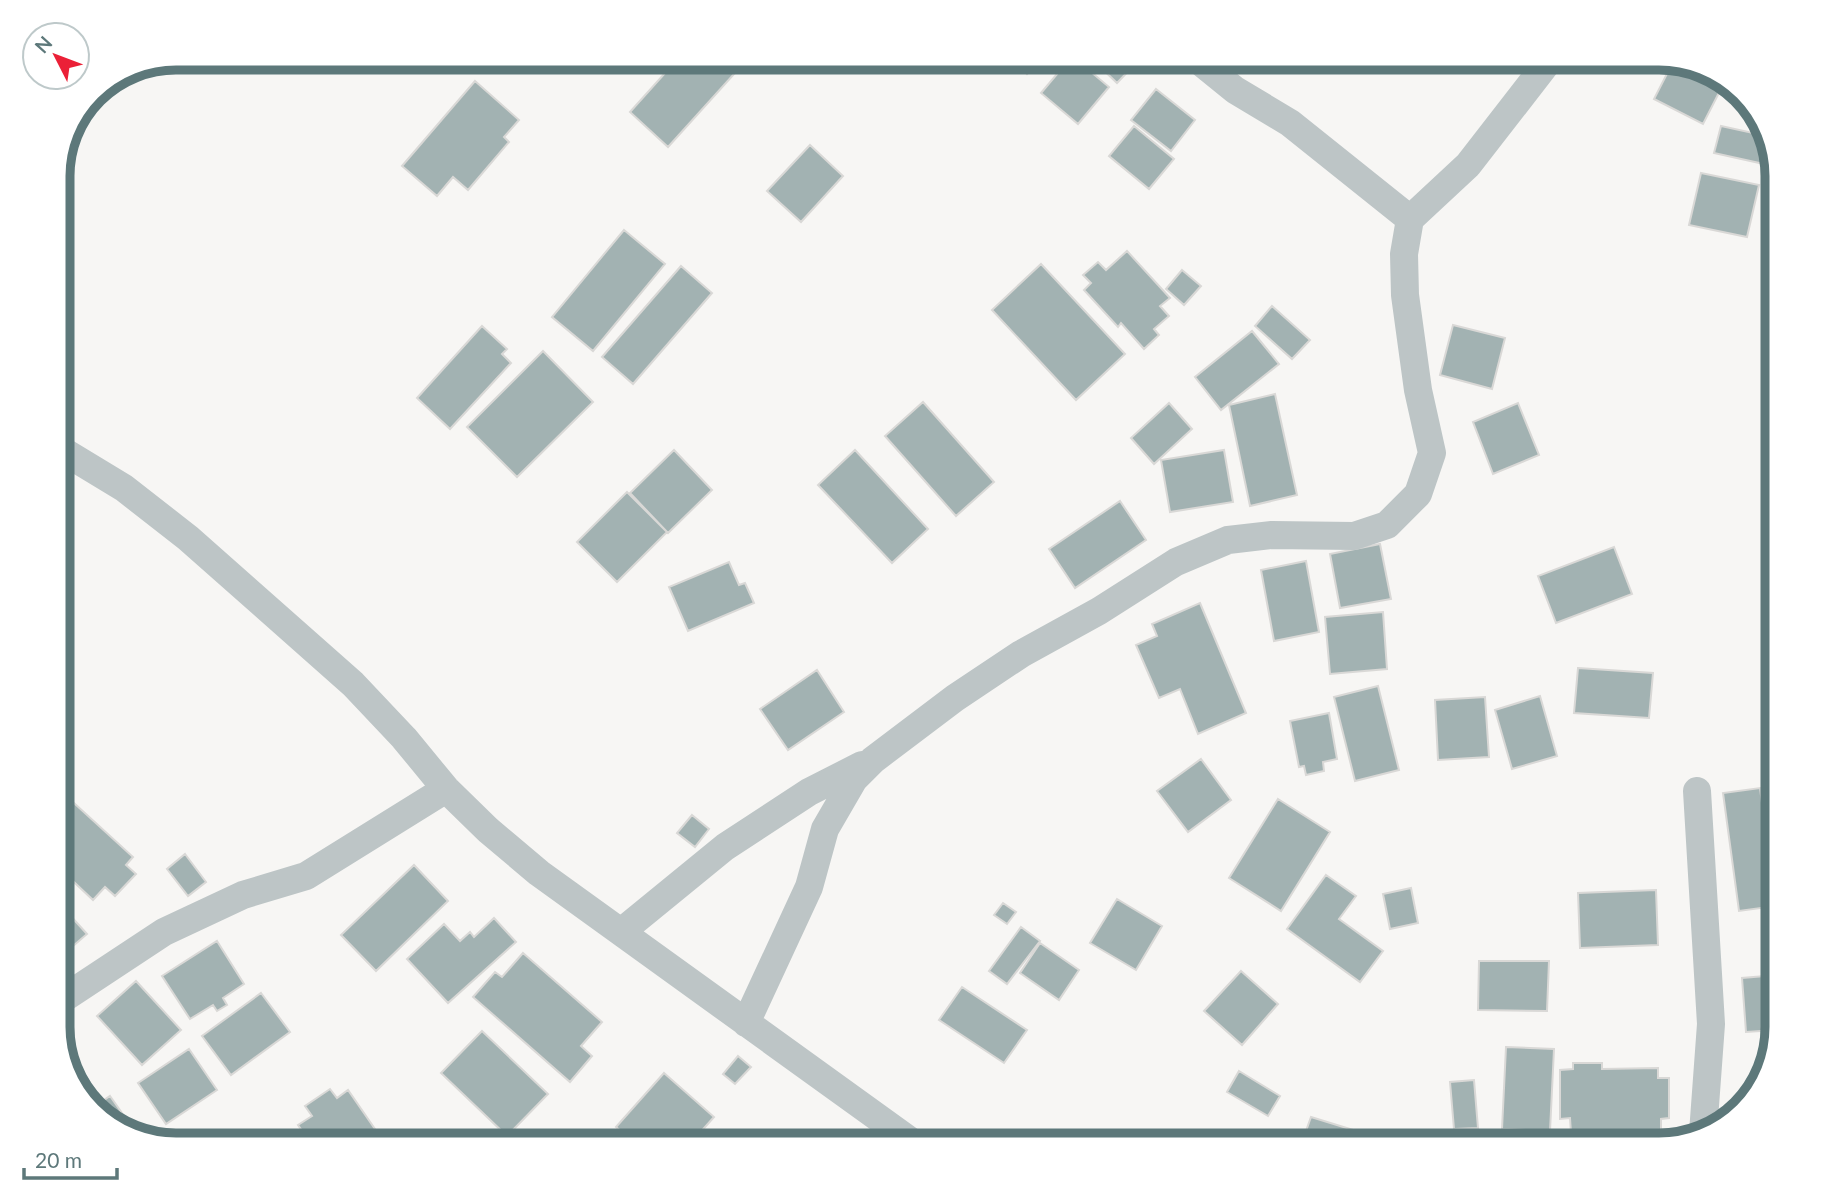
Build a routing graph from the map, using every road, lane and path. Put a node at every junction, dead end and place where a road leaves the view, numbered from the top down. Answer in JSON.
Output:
{"nodes":[{"id":1,"x":1210,"y":70,"type":"edge"},
{"id":2,"x":1542,"y":70,"type":"edge"},
{"id":3,"x":1410,"y":219,"type":"junction"},
{"id":4,"x":70,"y":454,"type":"edge"},
{"id":5,"x":873,"y":760,"type":"junction"},
{"id":6,"x":446,"y":789,"type":"junction"},
{"id":7,"x":1697,"y":791,"type":"dead end"},
{"id":8,"x":621,"y":932,"type":"junction"},
{"id":9,"x":70,"y":994,"type":"edge"},
{"id":10,"x":746,"y":1023,"type":"junction"},
{"id":11,"x":1704,"y":1123,"type":"edge"},
{"id":12,"x":899,"y":1133,"type":"edge"}],
"edges":[{"from":1,"to":3,"type":"street"},
{"from":2,"to":3,"type":"street"},
{"from":3,"to":5,"type":"street"},
{"from":4,"to":6,"type":"street"},
{"from":5,"to":8,"type":"street"},
{"from":5,"to":10,"type":"street"},
{"from":6,"to":8,"type":"street"},
{"from":6,"to":9,"type":"street"},
{"from":7,"to":11,"type":"street"},
{"from":8,"to":10,"type":"street"},
{"from":10,"to":12,"type":"street"}]}
